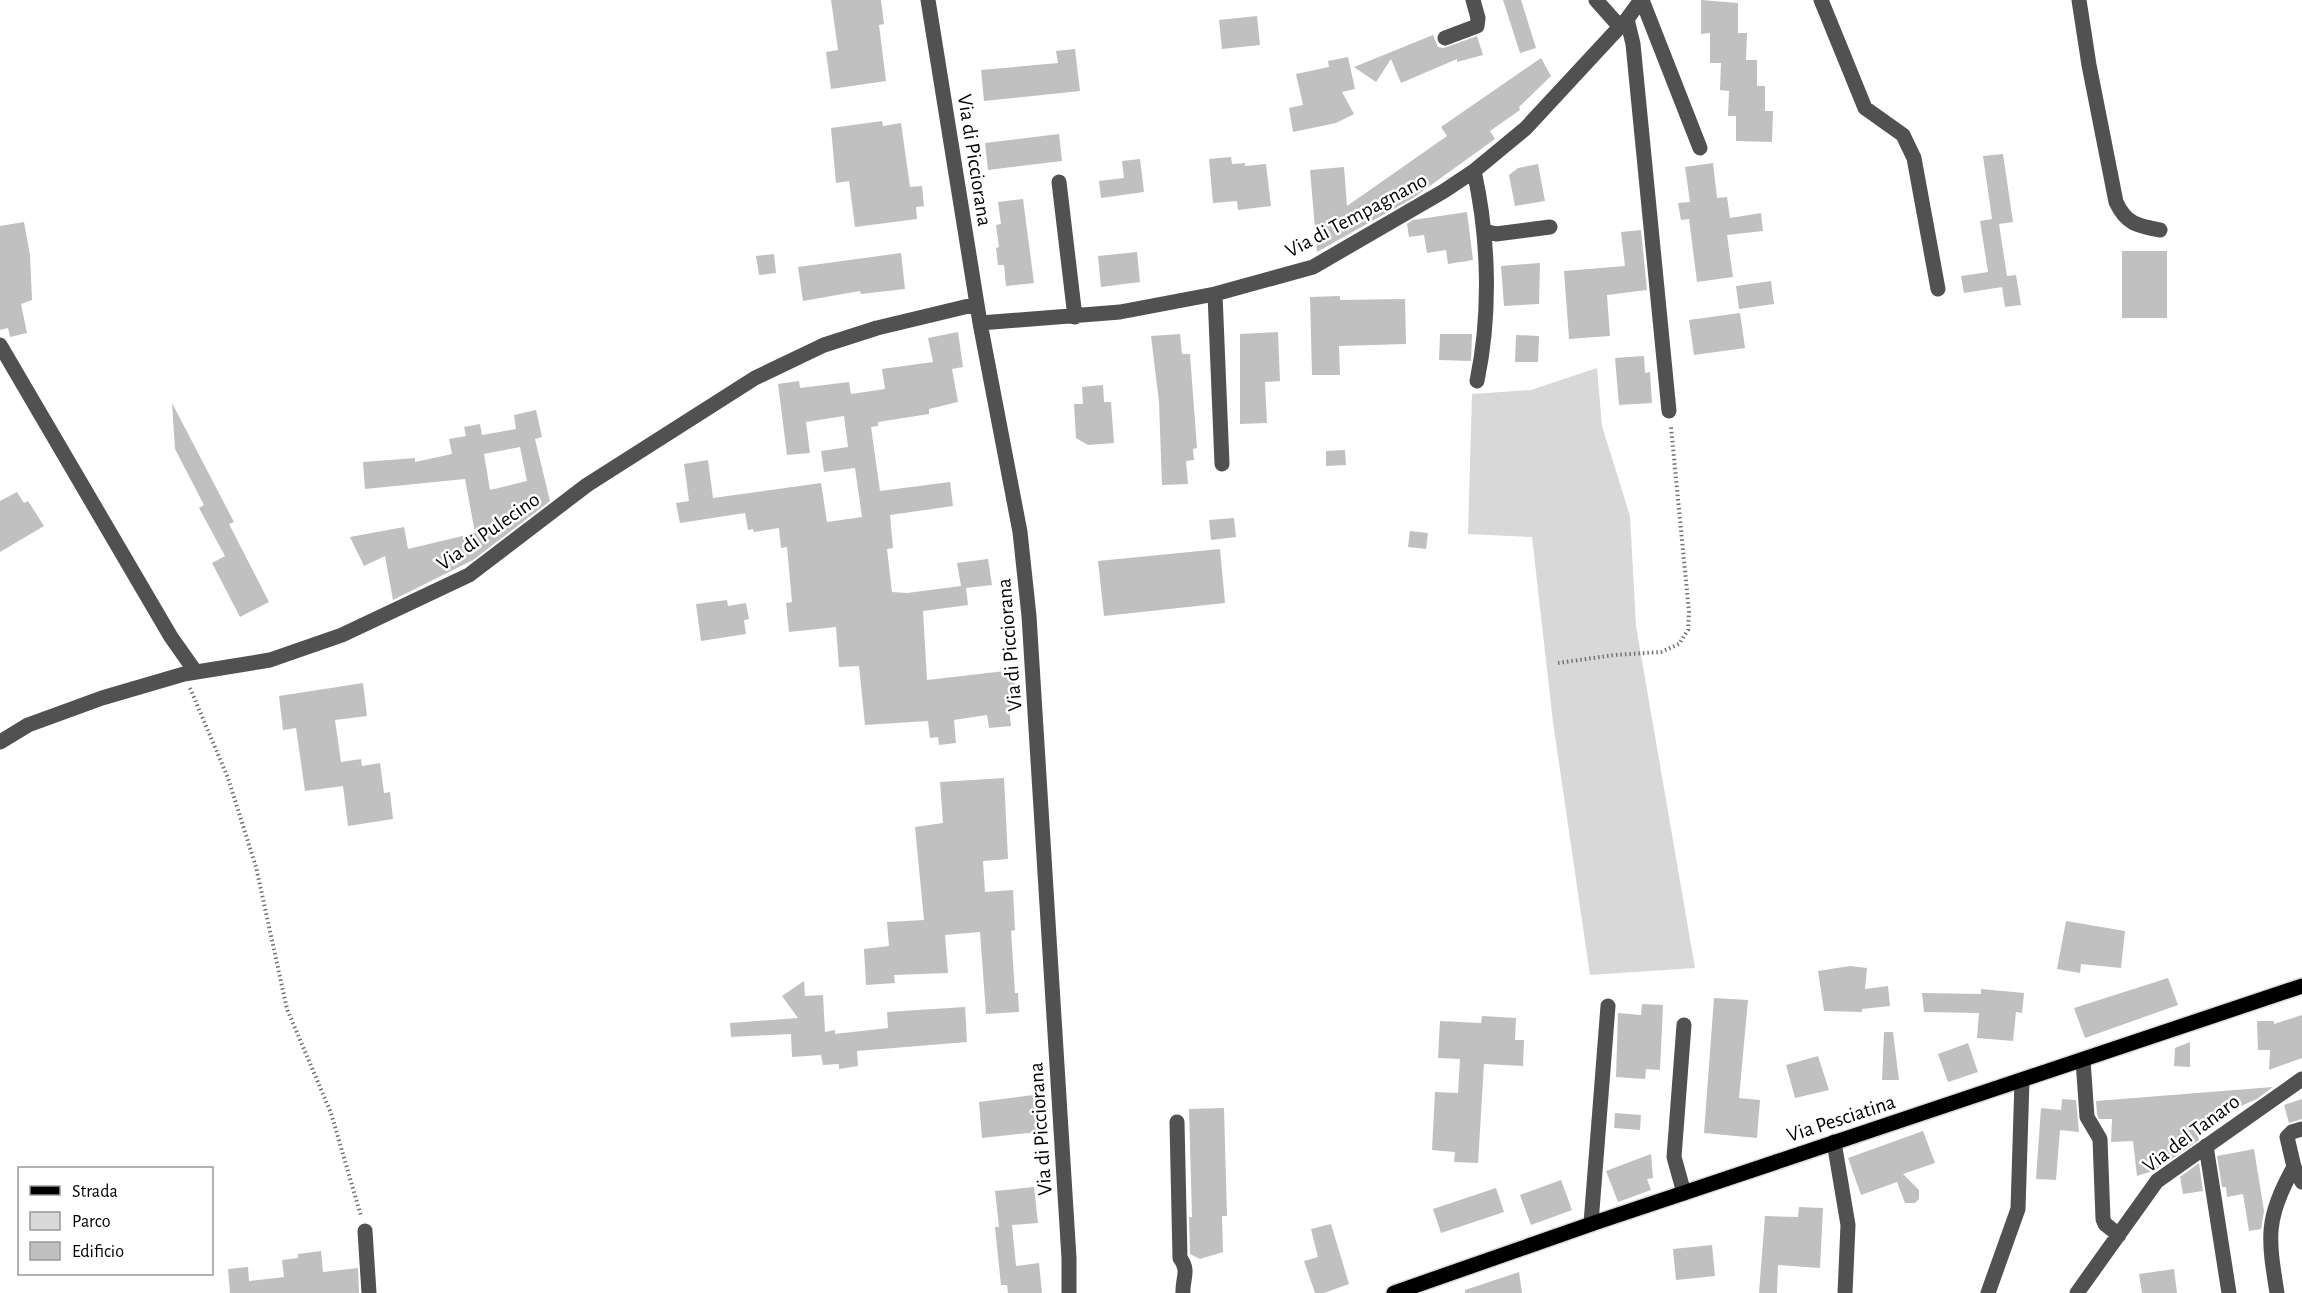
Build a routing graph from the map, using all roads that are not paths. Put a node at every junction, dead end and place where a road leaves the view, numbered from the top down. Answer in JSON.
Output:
{"nodes":[{"id":1,"x":928,"y":0,"type":"edge"},
{"id":2,"x":1473,"y":0,"type":"edge"},
{"id":3,"x":1596,"y":0,"type":"edge"},
{"id":4,"x":1641,"y":0,"type":"edge"},
{"id":5,"x":1821,"y":0,"type":"edge"},
{"id":6,"x":2079,"y":0,"type":"edge"},
{"id":7,"x":1624,"y":23,"type":"junction"},
{"id":8,"x":1445,"y":38,"type":"dead end"},
{"id":9,"x":1700,"y":148,"type":"dead end"},
{"id":10,"x":1474,"y":171,"type":"junction"},
{"id":11,"x":1059,"y":182,"type":"dead end"},
{"id":12,"x":1550,"y":227,"type":"dead end"},
{"id":13,"x":2160,"y":230,"type":"dead end"},
{"id":14,"x":1484,"y":231,"type":"junction"},
{"id":15,"x":1938,"y":289,"type":"dead end"},
{"id":16,"x":1215,"y":294,"type":"junction"},
{"id":17,"x":977,"y":304,"type":"junction"},
{"id":18,"x":1075,"y":317,"type":"junction"},
{"id":19,"x":980,"y":323,"type":"junction"},
{"id":20,"x":0,"y":345,"type":"edge"},
{"id":21,"x":1477,"y":381,"type":"dead end"},
{"id":22,"x":1669,"y":411,"type":"road end"},
{"id":23,"x":1222,"y":464,"type":"dead end"},
{"id":24,"x":189,"y":673,"type":"junction"},
{"id":25,"x":0,"y":742,"type":"edge"},
{"id":26,"x":2302,"y":986,"type":"edge"},
{"id":27,"x":1608,"y":1006,"type":"dead end"},
{"id":28,"x":1684,"y":1025,"type":"dead end"},
{"id":29,"x":2083,"y":1060,"type":"junction"},
{"id":30,"x":2302,"y":1078,"type":"edge"},
{"id":31,"x":2022,"y":1080,"type":"junction"},
{"id":32,"x":1177,"y":1122,"type":"dead end"},
{"id":33,"x":2302,"y":1129,"type":"edge"},
{"id":34,"x":1834,"y":1142,"type":"junction"},
{"id":35,"x":2206,"y":1146,"type":"junction"},
{"id":36,"x":2294,"y":1167,"type":"junction"},
{"id":37,"x":2302,"y":1182,"type":"edge"},
{"id":38,"x":1684,"y":1193,"type":"junction"},
{"id":39,"x":1591,"y":1223,"type":"junction"},
{"id":40,"x":365,"y":1231,"type":"road end"},
{"id":41,"x":2119,"y":1235,"type":"junction"},
{"id":42,"x":369,"y":1293,"type":"edge"},
{"id":43,"x":1069,"y":1293,"type":"edge"},
{"id":44,"x":1183,"y":1293,"type":"edge"},
{"id":45,"x":1394,"y":1293,"type":"edge"},
{"id":46,"x":1845,"y":1293,"type":"edge"},
{"id":47,"x":1988,"y":1293,"type":"edge"},
{"id":48,"x":2077,"y":1293,"type":"edge"},
{"id":49,"x":2229,"y":1293,"type":"edge"},
{"id":50,"x":2277,"y":1293,"type":"edge"}],
"edges":[{"from":1,"to":17,"type":"street","name":"Via di Picciorana"},
{"from":2,"to":8,"type":"street"},
{"from":3,"to":7,"type":"street"},
{"from":4,"to":7,"type":"street","name":"Via di Tempagnano"},
{"from":4,"to":9,"type":"street"},
{"from":5,"to":15,"type":"street"},
{"from":6,"to":13,"type":"street"},
{"from":7,"to":10,"type":"street","name":"Via di Tempagnano"},
{"from":7,"to":22,"type":"street"},
{"from":10,"to":14,"type":"street"},
{"from":10,"to":16,"type":"street","name":"Via di Tempagnano"},
{"from":11,"to":18,"type":"street"},
{"from":12,"to":14,"type":"street"},
{"from":14,"to":21,"type":"street"},
{"from":16,"to":18,"type":"street","name":"Via di Tempagnano"},
{"from":16,"to":23,"type":"street"},
{"from":17,"to":19,"type":"street","name":"Via di Picciorana"},
{"from":17,"to":24,"type":"street","name":"Via di Pulecino"},
{"from":18,"to":19,"type":"street","name":"Via di Tempagnano"},
{"from":19,"to":43,"type":"street","name":"Via di Picciorana"},
{"from":20,"to":24,"type":"street"},
{"from":24,"to":25,"type":"street","name":"Via di Pulecino"},
{"from":26,"to":29,"type":"main road","name":"Via Pesciatina"},
{"from":27,"to":39,"type":"street"},
{"from":28,"to":38,"type":"street"},
{"from":29,"to":31,"type":"main road","name":"Via Pesciatina"},
{"from":29,"to":41,"type":"street"},
{"from":30,"to":35,"type":"street","name":"Via del Tanaro"},
{"from":31,"to":34,"type":"main road","name":"Via Pesciatina"},
{"from":31,"to":47,"type":"street"},
{"from":32,"to":44,"type":"street"},
{"from":33,"to":36,"type":"street"},
{"from":34,"to":38,"type":"main road","name":"Via Pesciatina"},
{"from":34,"to":46,"type":"street"},
{"from":35,"to":41,"type":"street","name":"Via del Tanaro"},
{"from":35,"to":49,"type":"street"},
{"from":36,"to":37,"type":"street"},
{"from":36,"to":50,"type":"street"},
{"from":38,"to":39,"type":"main road","name":"Via Pesciatina"},
{"from":39,"to":45,"type":"main road","name":"Via Pesciatina"},
{"from":40,"to":42,"type":"street"},
{"from":41,"to":48,"type":"street","name":"Via del Tanaro"}]}
